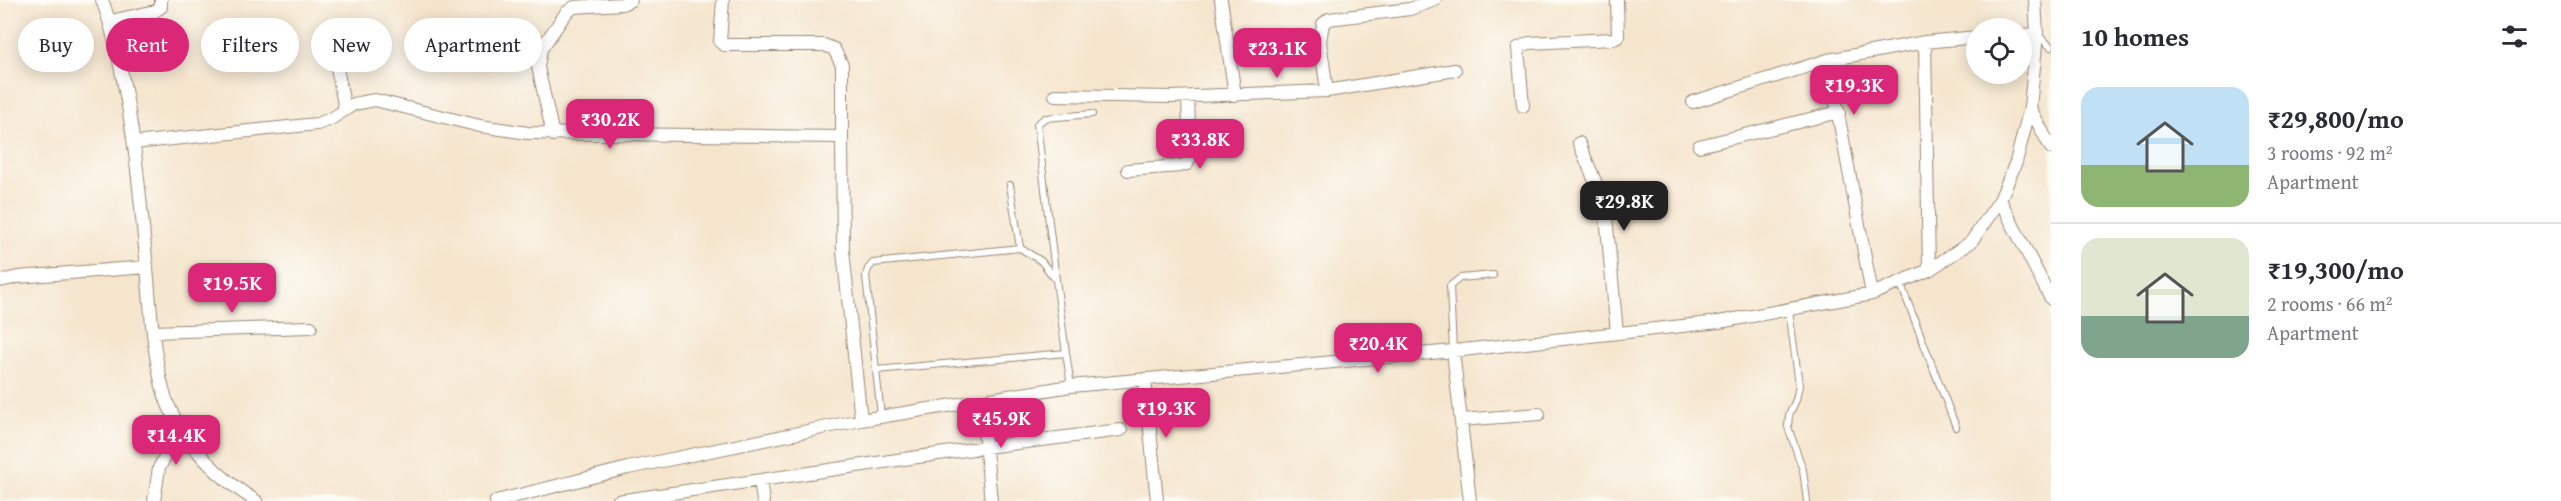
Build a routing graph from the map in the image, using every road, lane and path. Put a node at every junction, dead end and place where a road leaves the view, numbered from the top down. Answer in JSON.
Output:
{"nodes":[{"id":1,"x":102,"y":0,"type":"edge"},
{"id":2,"x":161,"y":0,"type":"edge"},
{"id":3,"x":631,"y":0,"type":"edge"},
{"id":4,"x":723,"y":0,"type":"edge"},
{"id":5,"x":1221,"y":0,"type":"edge"},
{"id":6,"x":1435,"y":0,"type":"edge"},
{"id":7,"x":1617,"y":0,"type":"edge"},
{"id":8,"x":2035,"y":0,"type":"edge"},
{"id":9,"x":110,"y":18,"type":"edge"},
{"id":10,"x":124,"y":18,"type":"edge"},
{"id":11,"x":2032,"y":34,"type":"edge"},
{"id":12,"x":2037,"y":34,"type":"junction"},
{"id":13,"x":1966,"y":38,"type":"edge"},
{"id":14,"x":1925,"y":42,"type":"junction"},
{"id":15,"x":2051,"y":47,"type":"edge"},
{"id":16,"x":1828,"y":60,"type":"junction"},
{"id":17,"x":1455,"y":70,"type":"dead end"},
{"id":18,"x":121,"y":72,"type":"edge"},
{"id":19,"x":338,"y":72,"type":"edge"},
{"id":20,"x":1327,"y":91,"type":"junction"},
{"id":21,"x":1055,"y":95,"type":"dead end"},
{"id":22,"x":1235,"y":95,"type":"junction"},
{"id":23,"x":1188,"y":97,"type":"junction"},
{"id":24,"x":1693,"y":102,"type":"dead end"},
{"id":25,"x":1523,"y":106,"type":"dead end"},
{"id":26,"x":2030,"y":108,"type":"junction"},
{"id":27,"x":345,"y":110,"type":"junction"},
{"id":28,"x":1839,"y":112,"type":"junction"},
{"id":29,"x":1092,"y":114,"type":"dead end"},
{"id":30,"x":553,"y":135,"type":"junction"},
{"id":31,"x":842,"y":137,"type":"junction"},
{"id":32,"x":134,"y":143,"type":"junction"},
{"id":33,"x":1579,"y":143,"type":"dead end"},
{"id":34,"x":1699,"y":146,"type":"dead end"},
{"id":35,"x":2051,"y":148,"type":"edge"},
{"id":36,"x":1128,"y":170,"type":"dead end"},
{"id":37,"x":1010,"y":185,"type":"dead end"},
{"id":38,"x":2000,"y":200,"type":"junction"},
{"id":39,"x":1020,"y":248,"type":"junction"},
{"id":40,"x":147,"y":267,"type":"junction"},
{"id":41,"x":1929,"y":270,"type":"junction"},
{"id":42,"x":1493,"y":275,"type":"dead end"},
{"id":43,"x":1056,"y":280,"type":"junction"},
{"id":44,"x":0,"y":281,"type":"edge"},
{"id":45,"x":1900,"y":282,"type":"junction"},
{"id":46,"x":1872,"y":294,"type":"junction"},
{"id":47,"x":2051,"y":300,"type":"edge"},
{"id":48,"x":1789,"y":309,"type":"junction"},
{"id":49,"x":311,"y":327,"type":"dead end"},
{"id":50,"x":153,"y":332,"type":"junction"},
{"id":51,"x":1617,"y":333,"type":"junction"},
{"id":52,"x":1454,"y":351,"type":"junction"},
{"id":53,"x":1066,"y":353,"type":"junction"},
{"id":54,"x":876,"y":369,"type":"junction"},
{"id":55,"x":1145,"y":380,"type":"junction"},
{"id":56,"x":1071,"y":386,"type":"junction"},
{"id":57,"x":981,"y":400,"type":"junction"},
{"id":58,"x":1539,"y":414,"type":"dead end"},
{"id":59,"x":881,"y":416,"type":"junction"},
{"id":60,"x":861,"y":420,"type":"junction"},
{"id":61,"x":1461,"y":420,"type":"junction"},
{"id":62,"x":1956,"y":427,"type":"dead end"},
{"id":63,"x":180,"y":428,"type":"junction"},
{"id":64,"x":1121,"y":430,"type":"dead end"},
{"id":65,"x":986,"y":447,"type":"junction"},
{"id":66,"x":760,"y":481,"type":"junction"},
{"id":67,"x":529,"y":497,"type":"edge"},
{"id":68,"x":154,"y":501,"type":"edge"},
{"id":69,"x":256,"y":501,"type":"edge"},
{"id":70,"x":496,"y":501,"type":"edge"},
{"id":71,"x":618,"y":501,"type":"edge"},
{"id":72,"x":763,"y":501,"type":"edge"},
{"id":73,"x":991,"y":501,"type":"edge"},
{"id":74,"x":1157,"y":501,"type":"edge"},
{"id":75,"x":1470,"y":501,"type":"edge"},
{"id":76,"x":1807,"y":501,"type":"edge"}],
"edges":[{"from":1,"to":9,"type":"street"},
{"from":2,"to":10,"type":"street"},
{"from":3,"to":30,"type":"street"},
{"from":4,"to":31,"type":"street"},
{"from":5,"to":22,"type":"street"},
{"from":6,"to":20,"type":"street"},
{"from":7,"to":25,"type":"street"},
{"from":8,"to":12,"type":"street"},
{"from":11,"to":12,"type":"street"},
{"from":12,"to":15,"type":"lane"},
{"from":12,"to":26,"type":"street"},
{"from":13,"to":14,"type":"street"},
{"from":14,"to":16,"type":"street"},
{"from":14,"to":41,"type":"street"},
{"from":16,"to":24,"type":"street"},
{"from":16,"to":28,"type":"street"},
{"from":17,"to":20,"type":"street"},
{"from":18,"to":32,"type":"street"},
{"from":19,"to":27,"type":"street"},
{"from":20,"to":22,"type":"street"},
{"from":21,"to":23,"type":"street"},
{"from":22,"to":23,"type":"street"},
{"from":23,"to":36,"type":"street"},
{"from":26,"to":35,"type":"street"},
{"from":26,"to":38,"type":"street"},
{"from":27,"to":30,"type":"street"},
{"from":27,"to":32,"type":"street"},
{"from":28,"to":34,"type":"street"},
{"from":28,"to":46,"type":"street"},
{"from":29,"to":43,"type":"lane"},
{"from":30,"to":31,"type":"street"},
{"from":31,"to":60,"type":"street"},
{"from":32,"to":40,"type":"street"},
{"from":33,"to":51,"type":"street"},
{"from":37,"to":39,"type":"lane"},
{"from":38,"to":41,"type":"street"},
{"from":38,"to":47,"type":"street"},
{"from":39,"to":43,"type":"lane"},
{"from":39,"to":54,"type":"lane"},
{"from":40,"to":44,"type":"street"},
{"from":40,"to":50,"type":"street"},
{"from":41,"to":45,"type":"street"},
{"from":42,"to":52,"type":"lane"},
{"from":43,"to":53,"type":"lane"},
{"from":45,"to":46,"type":"street"},
{"from":45,"to":62,"type":"lane"},
{"from":46,"to":48,"type":"street"},
{"from":48,"to":51,"type":"street"},
{"from":48,"to":76,"type":"lane"},
{"from":49,"to":50,"type":"street"},
{"from":50,"to":63,"type":"street"},
{"from":51,"to":52,"type":"street"},
{"from":52,"to":55,"type":"street"},
{"from":52,"to":61,"type":"street"},
{"from":53,"to":54,"type":"lane"},
{"from":53,"to":56,"type":"lane"},
{"from":54,"to":59,"type":"lane"},
{"from":55,"to":56,"type":"street"},
{"from":55,"to":74,"type":"street"},
{"from":56,"to":57,"type":"street"},
{"from":57,"to":59,"type":"street"},
{"from":57,"to":65,"type":"street"},
{"from":58,"to":61,"type":"street"},
{"from":59,"to":60,"type":"street"},
{"from":60,"to":67,"type":"street"},
{"from":61,"to":75,"type":"street"},
{"from":63,"to":68,"type":"street"},
{"from":63,"to":69,"type":"street"},
{"from":64,"to":65,"type":"street"},
{"from":65,"to":66,"type":"street"},
{"from":65,"to":73,"type":"street"},
{"from":66,"to":71,"type":"street"},
{"from":66,"to":72,"type":"street"},
{"from":67,"to":70,"type":"street"}]}
